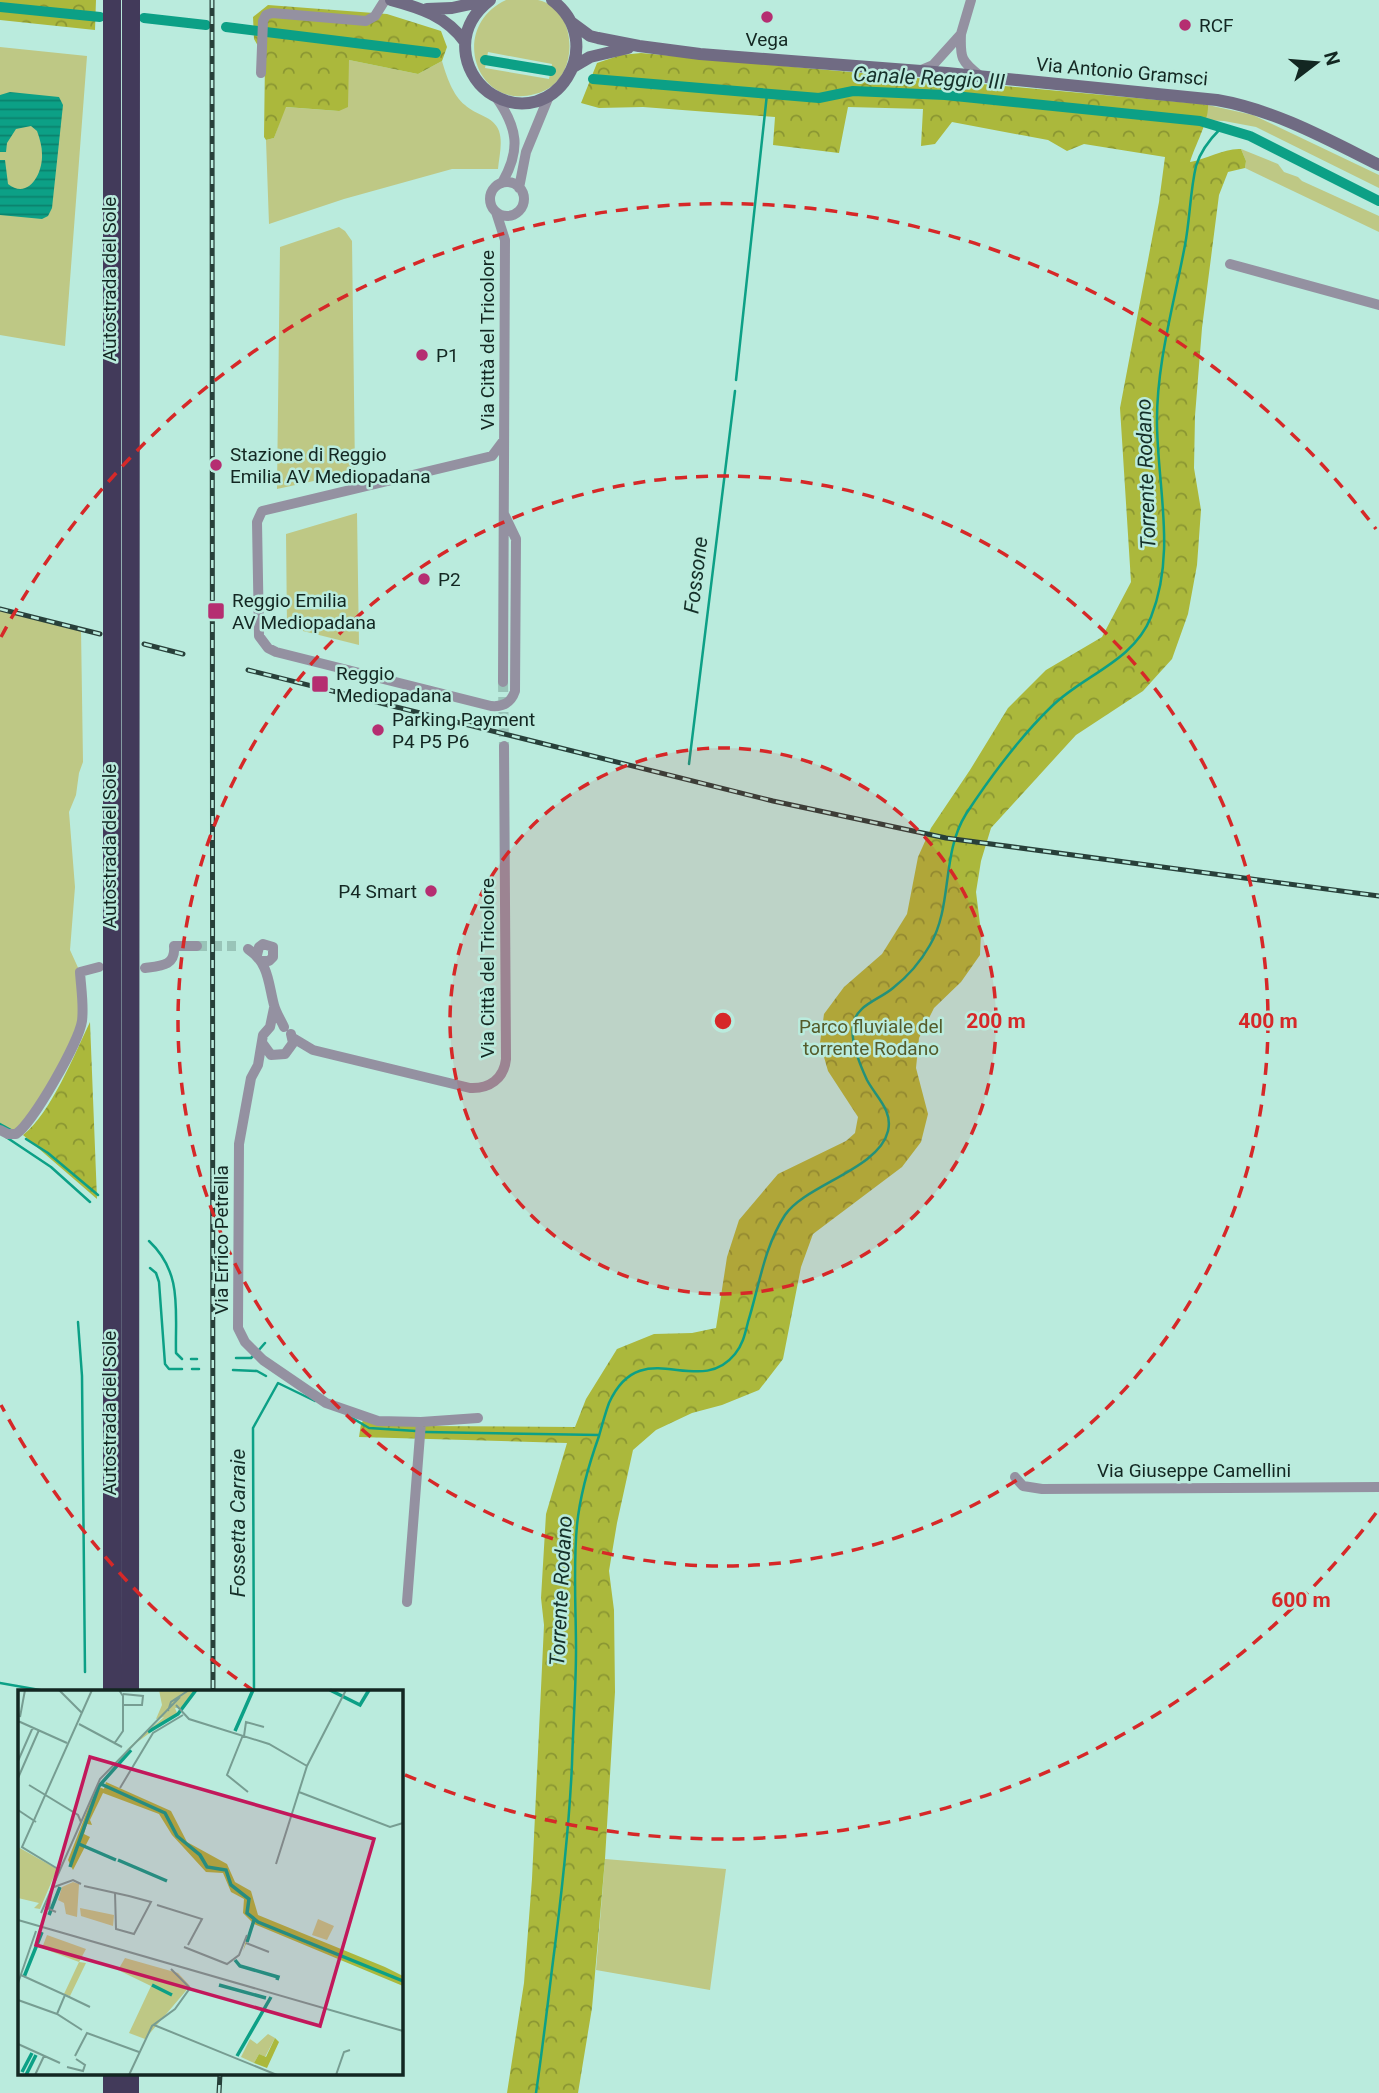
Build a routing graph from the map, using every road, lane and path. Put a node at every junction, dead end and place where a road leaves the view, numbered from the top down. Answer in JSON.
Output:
{"nodes":[{"id":1,"x":112,"y":0,"type":"edge"},
{"id":2,"x":131,"y":0,"type":"edge"},
{"id":3,"x":388,"y":0,"type":"edge"},
{"id":4,"x":490,"y":0,"type":"edge"},
{"id":5,"x":971,"y":0,"type":"edge"},
{"id":6,"x":556,"y":2,"type":"edge"},
{"id":7,"x":423,"y":9,"type":"junction"},
{"id":8,"x":571,"y":22,"type":"junction"},
{"id":9,"x":961,"y":34,"type":"junction"},
{"id":10,"x":465,"y":42,"type":"junction"},
{"id":11,"x":639,"y":46,"type":"junction"},
{"id":12,"x":960,"y":54,"type":"junction"},
{"id":13,"x":941,"y":56,"type":"junction"},
{"id":14,"x":573,"y":67,"type":"junction"},
{"id":15,"x":918,"y":71,"type":"junction"},
{"id":16,"x":261,"y":73,"type":"dead end"},
{"id":17,"x":947,"y":74,"type":"junction"},
{"id":18,"x":980,"y":76,"type":"junction"},
{"id":19,"x":549,"y":96,"type":"junction"},
{"id":20,"x":496,"y":97,"type":"junction"},
{"id":21,"x":1379,"y":165,"type":"edge"},
{"id":22,"x":502,"y":183,"type":"junction"},
{"id":23,"x":519,"y":188,"type":"junction"},
{"id":24,"x":496,"y":212,"type":"junction"},
{"id":25,"x":517,"y":212,"type":"junction"},
{"id":26,"x":505,"y":240,"type":"junction"},
{"id":27,"x":1230,"y":264,"type":"dead end"},
{"id":28,"x":1379,"y":305,"type":"edge"},
{"id":29,"x":504,"y":440,"type":"junction"},
{"id":30,"x":504,"y":514,"type":"junction"},
{"id":31,"x":503,"y":682,"type":"tunnel mouth"},
{"id":32,"x":504,"y":746,"type":"tunnel mouth"},
{"id":33,"x":197,"y":946,"type":"tunnel mouth"},
{"id":34,"x":236,"y":946,"type":"tunnel mouth"},
{"id":35,"x":99,"y":967,"type":"dead end"},
{"id":36,"x":145,"y":968,"type":"dead end"},
{"id":37,"x":274,"y":1008,"type":"junction"},
{"id":38,"x":270,"y":1027,"type":"junction"},
{"id":39,"x":284,"y":1027,"type":"junction"},
{"id":40,"x":293,"y":1038,"type":"junction"},
{"id":41,"x":263,"y":1044,"type":"junction"},
{"id":42,"x":313,"y":1050,"type":"junction"},
{"id":43,"x":289,"y":1052,"type":"junction"},
{"id":44,"x":276,"y":1056,"type":"junction"},
{"id":45,"x":258,"y":1065,"type":"junction"},
{"id":46,"x":0,"y":1130,"type":"edge"},
{"id":47,"x":478,"y":1419,"type":"dead end"},
{"id":48,"x":421,"y":1422,"type":"junction"},
{"id":49,"x":1015,"y":1477,"type":"dead end"},
{"id":50,"x":1379,"y":1487,"type":"edge"},
{"id":51,"x":407,"y":1602,"type":"dead end"},
{"id":52,"x":112,"y":1690,"type":"edge"},
{"id":53,"x":130,"y":1690,"type":"edge"}],
"edges":[{"from":1,"to":52,"type":"highway","name":"Autostrada del Sole"},
{"from":2,"to":53,"type":"highway","name":"Autostrada del Sole"},
{"from":3,"to":7,"type":"street"},
{"from":3,"to":16,"type":"street"},
{"from":4,"to":7,"type":"street"},
{"from":4,"to":10,"type":"street"},
{"from":5,"to":9,"type":"street"},
{"from":6,"to":8,"type":"street","name":"Via Antonio Gramsci"},
{"from":7,"to":10,"type":"street"},
{"from":8,"to":11,"type":"street","name":"Via Antonio Gramsci"},
{"from":8,"to":14,"type":"street","name":"Via Antonio Gramsci"},
{"from":9,"to":12,"type":"street"},
{"from":9,"to":13,"type":"street"},
{"from":10,"to":20,"type":"street"},
{"from":11,"to":14,"type":"street","name":"Via Antonio Gramsci"},
{"from":11,"to":15,"type":"street","name":"Via Antonio Gramsci"},
{"from":12,"to":17,"type":"street"},
{"from":12,"to":18,"type":"street"},
{"from":13,"to":15,"type":"street"},
{"from":13,"to":17,"type":"street"},
{"from":14,"to":19,"type":"street","name":"Via Antonio Gramsci"},
{"from":15,"to":17,"type":"street","name":"Via Antonio Gramsci"},
{"from":17,"to":18,"type":"street","name":"Via Antonio Gramsci"},
{"from":18,"to":21,"type":"street","name":"Via Antonio Gramsci"},
{"from":19,"to":20,"type":"street"},
{"from":19,"to":23,"type":"street"},
{"from":20,"to":22,"type":"street"},
{"from":22,"to":23,"type":"street"},
{"from":22,"to":24,"type":"street"},
{"from":23,"to":25,"type":"street"},
{"from":24,"to":25,"type":"street"},
{"from":24,"to":26,"type":"street","name":"Via Città del Tricolore"},
{"from":25,"to":26,"type":"street","name":"Via Città del Tricolore"},
{"from":26,"to":29,"type":"street","name":"Via Città del Tricolore"},
{"from":27,"to":28,"type":"street"},
{"from":29,"to":30,"type":"street","name":"Via Città del Tricolore"},
{"from":29,"to":30,"type":"street","name":"Via Città del Tricolore"},
{"from":30,"to":31,"type":"street"},
{"from":32,"to":42,"type":"street","name":"Via Città del Tricolore"},
{"from":33,"to":36,"type":"street"},
{"from":34,"to":37,"type":"street"},
{"from":35,"to":46,"type":"street"},
{"from":37,"to":38,"type":"street"},
{"from":37,"to":39,"type":"street"},
{"from":38,"to":39,"type":"street"},
{"from":38,"to":41,"type":"street"},
{"from":39,"to":40,"type":"street"},
{"from":40,"to":42,"type":"street"},
{"from":40,"to":43,"type":"street"},
{"from":41,"to":44,"type":"street"},
{"from":41,"to":45,"type":"street","name":"Via Errico Petrella"},
{"from":42,"to":43,"type":"street"},
{"from":43,"to":44,"type":"street"},
{"from":44,"to":45,"type":"street"},
{"from":45,"to":48,"type":"street","name":"Via Errico Petrella"},
{"from":47,"to":48,"type":"street","name":"Via Errico Petrella"},
{"from":48,"to":51,"type":"street"},
{"from":49,"to":50,"type":"street","name":"Via Giuseppe Camellini"}]}
